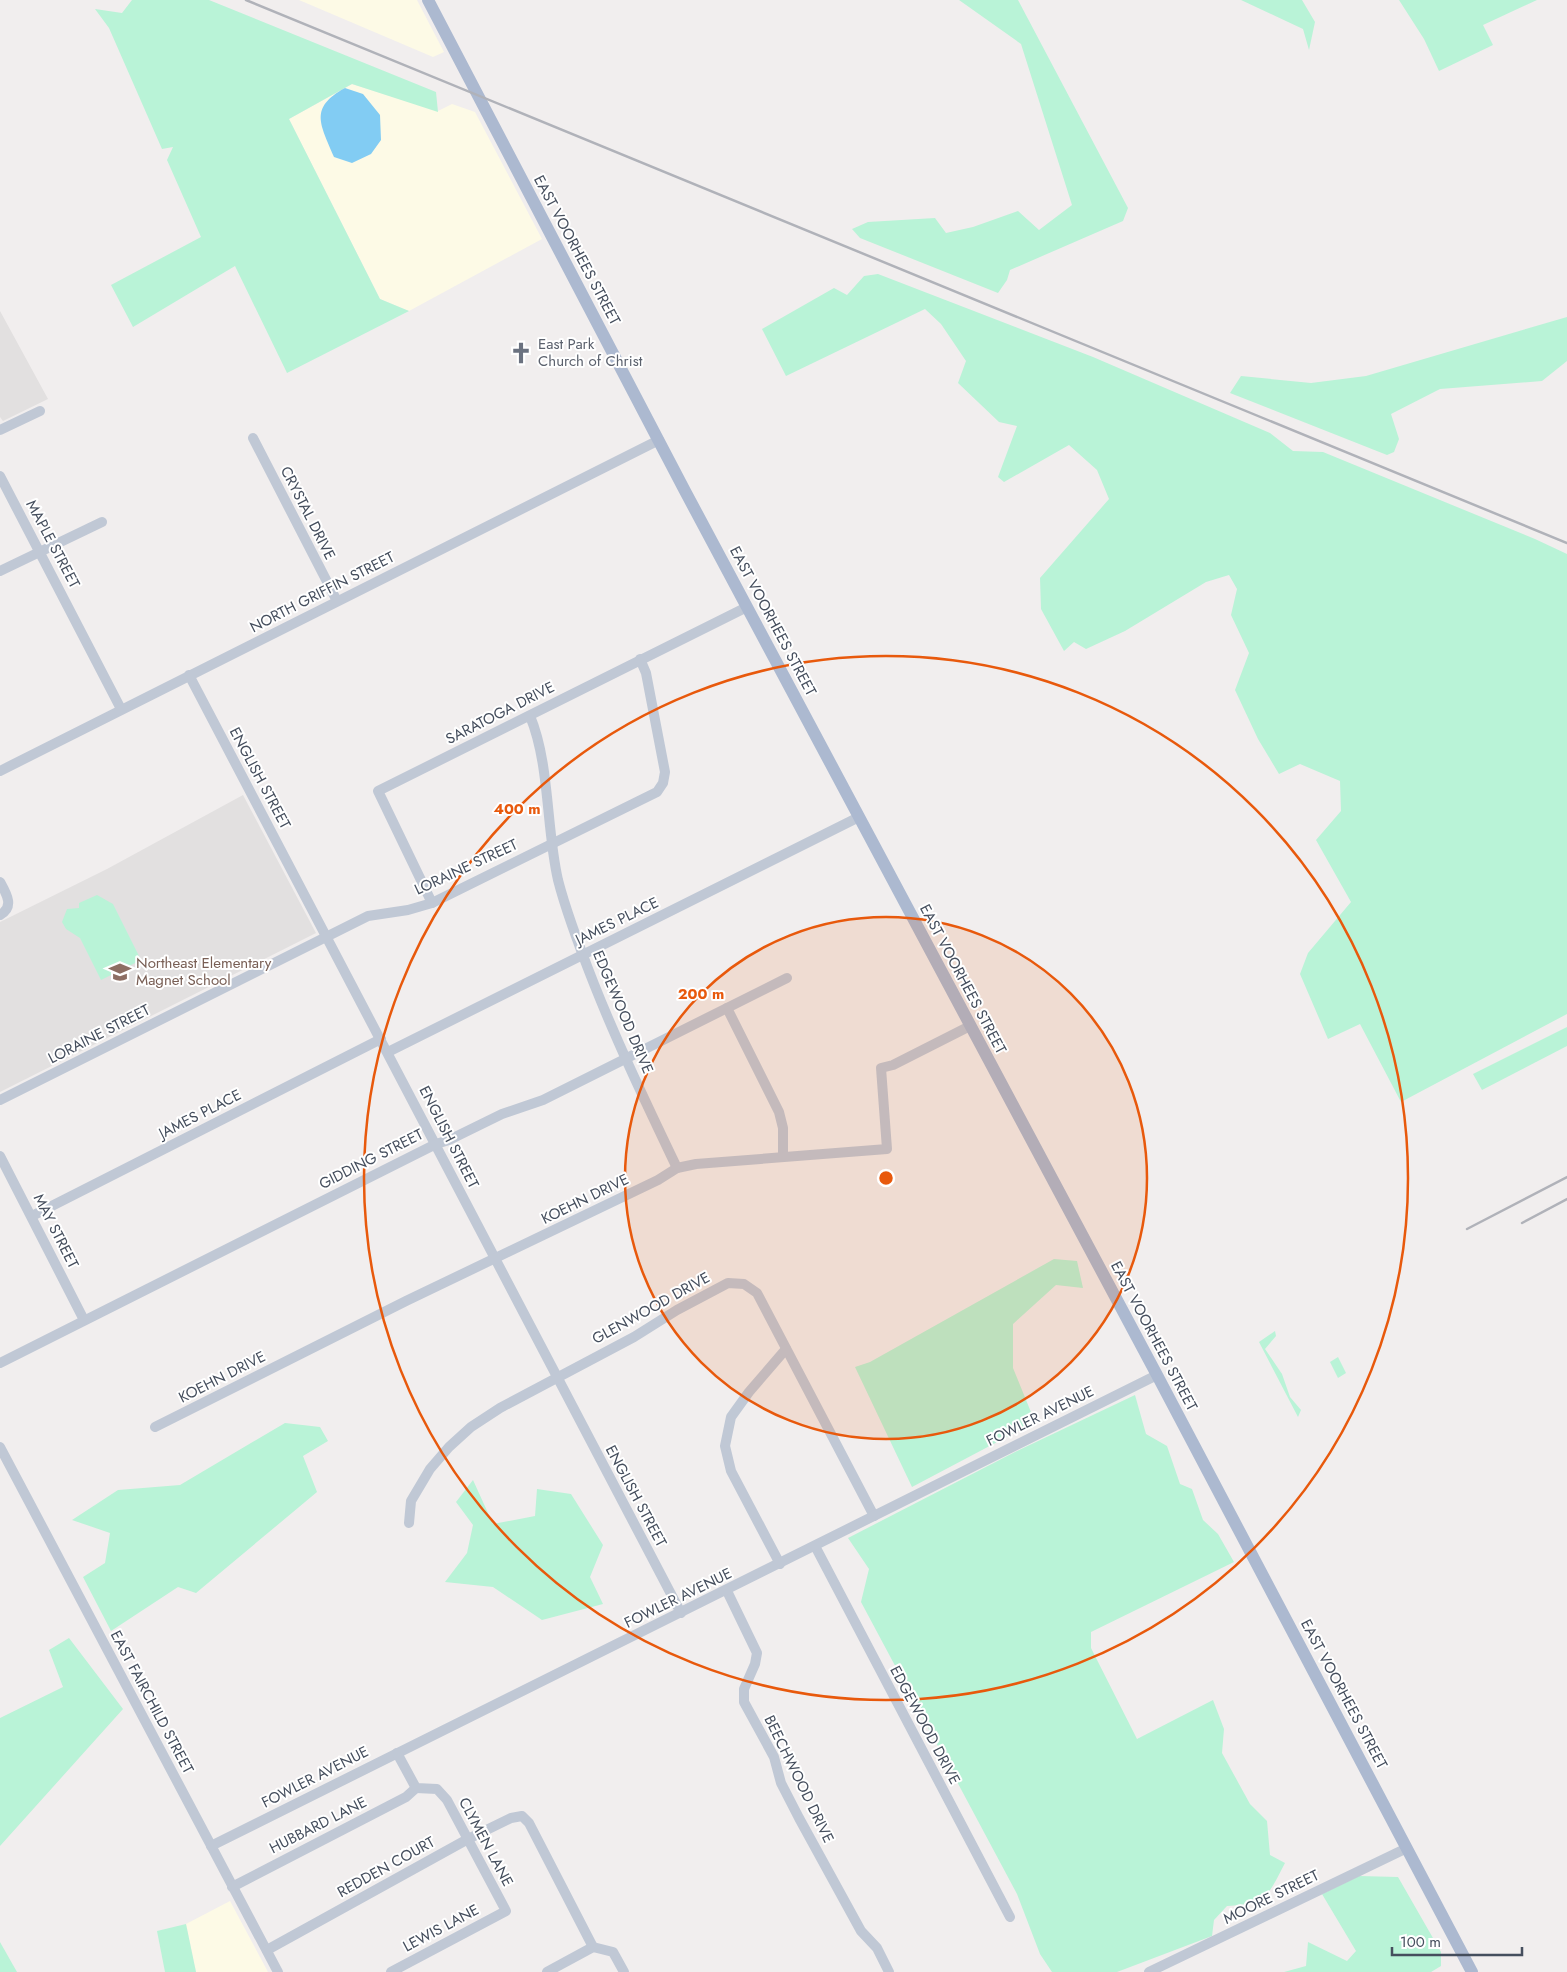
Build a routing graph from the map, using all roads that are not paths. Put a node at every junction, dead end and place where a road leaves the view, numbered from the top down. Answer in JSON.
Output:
{"nodes":[{"id":1,"x":428,"y":0,"type":"edge"},
{"id":2,"x":40,"y":411,"type":"dead end"},
{"id":3,"x":0,"y":430,"type":"edge"},
{"id":4,"x":253,"y":438,"type":"dead end"},
{"id":5,"x":658,"y":440,"type":"junction"},
{"id":6,"x":0,"y":476,"type":"edge"},
{"id":7,"x":102,"y":522,"type":"dead end"},
{"id":8,"x":40,"y":552,"type":"junction"},
{"id":9,"x":0,"y":571,"type":"edge"},
{"id":10,"x":337,"y":601,"type":"junction"},
{"id":11,"x":747,"y":607,"type":"junction"},
{"id":12,"x":640,"y":659,"type":"junction"},
{"id":13,"x":189,"y":675,"type":"junction"},
{"id":14,"x":122,"y":709,"type":"junction"},
{"id":15,"x":530,"y":716,"type":"junction"},
{"id":16,"x":0,"y":771,"type":"edge"},
{"id":17,"x":859,"y":818,"type":"junction"},
{"id":18,"x":551,"y":843,"type":"junction"},
{"id":19,"x":0,"y":882,"type":"edge"},
{"id":20,"x":432,"y":903,"type":"junction"},
{"id":21,"x":0,"y":915,"type":"edge"},
{"id":22,"x":326,"y":936,"type":"junction"},
{"id":23,"x":583,"y":955,"type":"junction"},
{"id":24,"x":787,"y":978,"type":"dead end"},
{"id":25,"x":727,"y":1008,"type":"junction"},
{"id":26,"x":970,"y":1026,"type":"junction"},
{"id":27,"x":381,"y":1039,"type":"junction"},
{"id":28,"x":388,"y":1052,"type":"junction"},
{"id":29,"x":624,"y":1058,"type":"junction"},
{"id":30,"x":0,"y":1100,"type":"edge"},
{"id":31,"x":436,"y":1144,"type":"junction"},
{"id":32,"x":0,"y":1156,"type":"edge"},
{"id":33,"x":783,"y":1156,"type":"junction"},
{"id":34,"x":677,"y":1168,"type":"junction"},
{"id":35,"x":32,"y":1216,"type":"junction"},
{"id":36,"x":496,"y":1259,"type":"junction"},
{"id":37,"x":84,"y":1320,"type":"junction"},
{"id":38,"x":786,"y":1349,"type":"junction"},
{"id":39,"x":0,"y":1363,"type":"edge"},
{"id":40,"x":1157,"y":1375,"type":"junction"},
{"id":41,"x":557,"y":1377,"type":"junction"},
{"id":42,"x":155,"y":1428,"type":"dead end"},
{"id":43,"x":0,"y":1447,"type":"edge"},
{"id":44,"x":874,"y":1516,"type":"junction"},
{"id":45,"x":409,"y":1523,"type":"dead end"},
{"id":46,"x":815,"y":1546,"type":"junction"},
{"id":47,"x":780,"y":1564,"type":"junction"},
{"id":48,"x":727,"y":1591,"type":"junction"},
{"id":49,"x":681,"y":1613,"type":"junction"},
{"id":50,"x":397,"y":1753,"type":"junction"},
{"id":51,"x":416,"y":1788,"type":"junction"},
{"id":52,"x":468,"y":1839,"type":"junction"},
{"id":53,"x":211,"y":1846,"type":"junction"},
{"id":54,"x":1407,"y":1848,"type":"junction"},
{"id":55,"x":232,"y":1887,"type":"junction"},
{"id":56,"x":506,"y":1911,"type":"joint"},
{"id":57,"x":1010,"y":1917,"type":"dead end"},
{"id":58,"x":593,"y":1947,"type":"junction"},
{"id":59,"x":267,"y":1950,"type":"junction"},
{"id":60,"x":278,"y":1972,"type":"edge"},
{"id":61,"x":391,"y":1972,"type":"edge"},
{"id":62,"x":547,"y":1972,"type":"edge"},
{"id":63,"x":624,"y":1972,"type":"edge"},
{"id":64,"x":890,"y":1972,"type":"edge"},
{"id":65,"x":1149,"y":1972,"type":"edge"},
{"id":66,"x":1472,"y":1972,"type":"edge"}],
"edges":[{"from":1,"to":5,"type":"main road","name":"EAST VOORHEES STREET"},
{"from":2,"to":3,"type":"street"},
{"from":4,"to":10,"type":"street","name":"CRYSTAL DRIVE"},
{"from":5,"to":10,"type":"street","name":"NORTH GRIFFIN STREET"},
{"from":5,"to":11,"type":"main road","name":"EAST VOORHEES STREET"},
{"from":6,"to":8,"type":"street","name":"MAPLE STREET"},
{"from":7,"to":8,"type":"street"},
{"from":8,"to":9,"type":"street"},
{"from":8,"to":14,"type":"street","name":"MAPLE STREET"},
{"from":10,"to":13,"type":"street","name":"NORTH GRIFFIN STREET"},
{"from":11,"to":12,"type":"street","name":"SARATOGA DRIVE"},
{"from":11,"to":17,"type":"main road","name":"EAST VOORHEES STREET"},
{"from":12,"to":15,"type":"street","name":"SARATOGA DRIVE"},
{"from":12,"to":18,"type":"street","name":"LORAINE STREET"},
{"from":13,"to":14,"type":"street","name":"NORTH GRIFFIN STREET"},
{"from":13,"to":22,"type":"street","name":"ENGLISH STREET"},
{"from":14,"to":16,"type":"street","name":"NORTH GRIFFIN STREET"},
{"from":15,"to":18,"type":"street","name":"EDGEWOOD DRIVE"},
{"from":15,"to":20,"type":"street","name":"SARATOGA DRIVE"},
{"from":17,"to":23,"type":"street","name":"JAMES PLACE"},
{"from":17,"to":26,"type":"main road","name":"EAST VOORHEES STREET"},
{"from":18,"to":20,"type":"street","name":"LORAINE STREET"},
{"from":18,"to":23,"type":"street","name":"EDGEWOOD DRIVE"},
{"from":19,"to":21,"type":"street"},
{"from":20,"to":22,"type":"street","name":"LORAINE STREET"},
{"from":22,"to":27,"type":"street","name":"ENGLISH STREET"},
{"from":22,"to":30,"type":"street","name":"LORAINE STREET"},
{"from":23,"to":28,"type":"street","name":"JAMES PLACE"},
{"from":23,"to":29,"type":"street","name":"EDGEWOOD DRIVE"},
{"from":24,"to":25,"type":"street","name":"GIDDING STREET"},
{"from":25,"to":29,"type":"street","name":"GIDDING STREET"},
{"from":25,"to":33,"type":"street"},
{"from":26,"to":33,"type":"street","name":"KOEHN DRIVE"},
{"from":26,"to":40,"type":"main road","name":"EAST VOORHEES STREET"},
{"from":27,"to":28,"type":"street","name":"ENGLISH STREET"},
{"from":27,"to":35,"type":"street","name":"JAMES PLACE"},
{"from":28,"to":31,"type":"street","name":"ENGLISH STREET"},
{"from":29,"to":31,"type":"street","name":"GIDDING STREET"},
{"from":29,"to":34,"type":"street","name":"EDGEWOOD DRIVE"},
{"from":31,"to":36,"type":"street","name":"ENGLISH STREET"},
{"from":31,"to":37,"type":"street","name":"GIDDING STREET"},
{"from":32,"to":35,"type":"street","name":"MAY STREET"},
{"from":33,"to":34,"type":"street","name":"KOEHN DRIVE"},
{"from":34,"to":36,"type":"street","name":"KOEHN DRIVE"},
{"from":35,"to":37,"type":"street","name":"MAY STREET"},
{"from":36,"to":41,"type":"street","name":"ENGLISH STREET"},
{"from":36,"to":42,"type":"street","name":"KOEHN DRIVE"},
{"from":37,"to":39,"type":"street","name":"GIDDING STREET"},
{"from":38,"to":41,"type":"street","name":"GLENWOOD DRIVE"},
{"from":38,"to":44,"type":"street","name":"GLENWOOD DRIVE"},
{"from":38,"to":47,"type":"street"},
{"from":40,"to":44,"type":"street","name":"FOWLER AVENUE"},
{"from":40,"to":54,"type":"main road","name":"EAST VOORHEES STREET"},
{"from":41,"to":45,"type":"street","name":"GLENWOOD DRIVE"},
{"from":41,"to":49,"type":"street","name":"ENGLISH STREET"},
{"from":43,"to":53,"type":"street","name":"EAST FAIRCHILD STREET"},
{"from":44,"to":46,"type":"street","name":"FOWLER AVENUE"},
{"from":46,"to":47,"type":"street","name":"FOWLER AVENUE"},
{"from":46,"to":57,"type":"street","name":"EDGEWOOD DRIVE"},
{"from":47,"to":48,"type":"street","name":"FOWLER AVENUE"},
{"from":48,"to":49,"type":"street","name":"FOWLER AVENUE"},
{"from":48,"to":64,"type":"street","name":"BEECHWOOD DRIVE"},
{"from":49,"to":50,"type":"street","name":"FOWLER AVENUE"},
{"from":50,"to":51,"type":"street"},
{"from":50,"to":53,"type":"street","name":"FOWLER AVENUE"},
{"from":51,"to":52,"type":"street","name":"CLYMEN LANE"},
{"from":51,"to":55,"type":"street","name":"HUBBARD LANE"},
{"from":52,"to":56,"type":"street","name":"CLYMEN LANE"},
{"from":52,"to":58,"type":"street","name":"REDDEN COURT"},
{"from":52,"to":59,"type":"street","name":"REDDEN COURT"},
{"from":53,"to":55,"type":"street","name":"EAST FAIRCHILD STREET"},
{"from":54,"to":65,"type":"street","name":"MOORE STREET"},
{"from":54,"to":66,"type":"main road","name":"EAST VOORHEES STREET"},
{"from":55,"to":59,"type":"street","name":"EAST FAIRCHILD STREET"},
{"from":56,"to":61,"type":"street","name":"LEWIS LANE"},
{"from":58,"to":62,"type":"street"},
{"from":58,"to":63,"type":"street"},
{"from":59,"to":60,"type":"street","name":"EAST FAIRCHILD STREET"}]}
